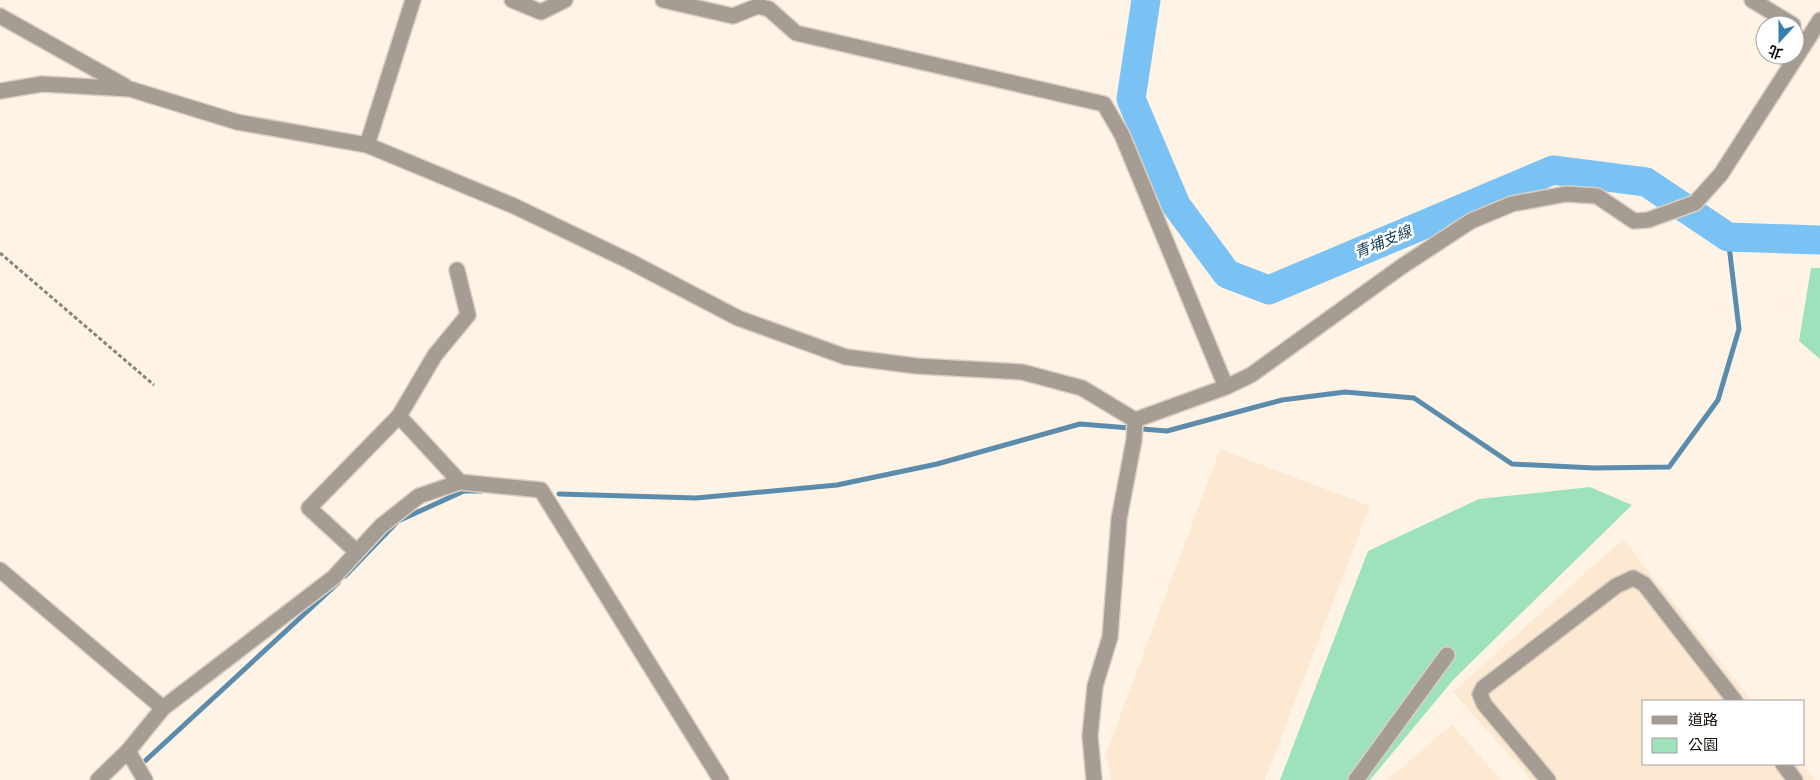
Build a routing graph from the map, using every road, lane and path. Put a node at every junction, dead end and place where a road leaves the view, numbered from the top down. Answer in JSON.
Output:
{"nodes":[{"id":1,"x":413,"y":0,"type":"edge"},
{"id":2,"x":512,"y":0,"type":"edge"},
{"id":3,"x":565,"y":0,"type":"edge"},
{"id":4,"x":663,"y":0,"type":"edge"},
{"id":5,"x":1752,"y":0,"type":"edge"},
{"id":6,"x":1776,"y":15,"type":"edge"},
{"id":7,"x":0,"y":16,"type":"edge"},
{"id":8,"x":1820,"y":20,"type":"edge"},
{"id":9,"x":1815,"y":39,"type":"edge"},
{"id":10,"x":130,"y":89,"type":"junction"},
{"id":11,"x":0,"y":91,"type":"edge"},
{"id":12,"x":367,"y":145,"type":"junction"},
{"id":13,"x":0,"y":253,"type":"edge"},
{"id":14,"x":458,"y":270,"type":"dead end"},
{"id":15,"x":154,"y":384,"type":"dead end"},
{"id":16,"x":1226,"y":387,"type":"junction"},
{"id":17,"x":399,"y":416,"type":"junction"},
{"id":18,"x":1135,"y":420,"type":"junction"},
{"id":19,"x":460,"y":482,"type":"junction"},
{"id":20,"x":357,"y":552,"type":"junction"},
{"id":21,"x":0,"y":570,"type":"edge"},
{"id":22,"x":1447,"y":654,"type":"dead end"},
{"id":23,"x":1734,"y":700,"type":"edge"},
{"id":24,"x":163,"y":708,"type":"junction"},
{"id":25,"x":128,"y":751,"type":"junction"},
{"id":26,"x":1784,"y":765,"type":"edge"},
{"id":27,"x":98,"y":780,"type":"edge"},
{"id":28,"x":145,"y":780,"type":"edge"},
{"id":29,"x":720,"y":780,"type":"edge"},
{"id":30,"x":1094,"y":780,"type":"edge"},
{"id":31,"x":1356,"y":780,"type":"edge"},
{"id":32,"x":1548,"y":780,"type":"edge"},
{"id":33,"x":1795,"y":780,"type":"edge"}],
"edges":[{"from":1,"to":12,"type":"street"},
{"from":2,"to":3,"type":"street"},
{"from":4,"to":16,"type":"street"},
{"from":5,"to":6,"type":"street"},
{"from":7,"to":10,"type":"street"},
{"from":8,"to":9,"type":"street"},
{"from":9,"to":16,"type":"street"},
{"from":10,"to":11,"type":"street"},
{"from":10,"to":12,"type":"street"},
{"from":12,"to":18,"type":"street"},
{"from":13,"to":15,"type":"path"},
{"from":14,"to":17,"type":"street"},
{"from":16,"to":18,"type":"street"},
{"from":17,"to":19,"type":"street"},
{"from":17,"to":20,"type":"street"},
{"from":18,"to":30,"type":"street"},
{"from":19,"to":20,"type":"street"},
{"from":19,"to":29,"type":"street"},
{"from":20,"to":24,"type":"street"},
{"from":21,"to":24,"type":"street"},
{"from":22,"to":31,"type":"street"},
{"from":23,"to":32,"type":"street"},
{"from":24,"to":25,"type":"street"},
{"from":25,"to":27,"type":"street"},
{"from":25,"to":28,"type":"street"},
{"from":26,"to":33,"type":"street"}]}
